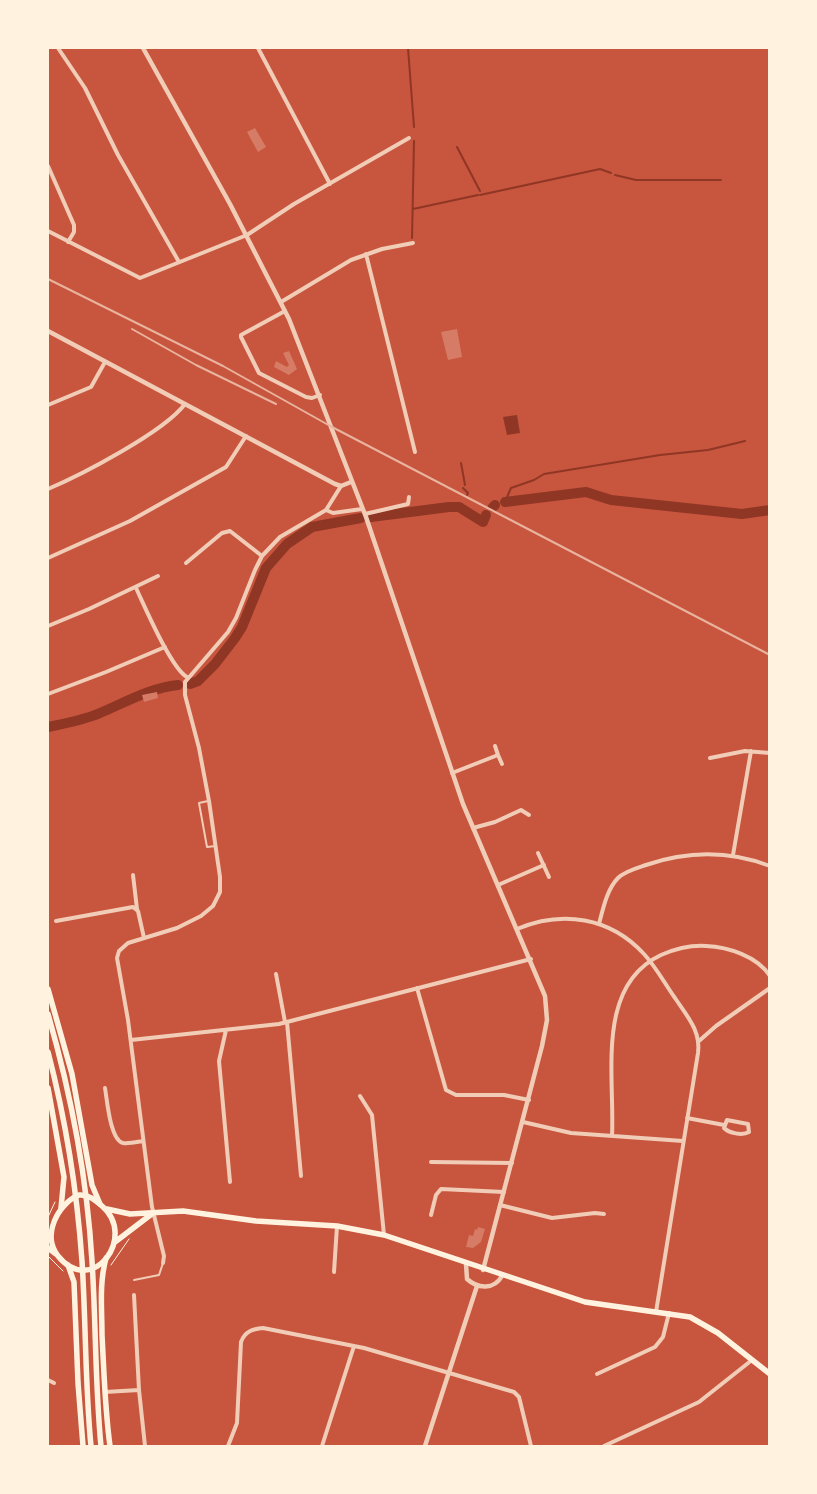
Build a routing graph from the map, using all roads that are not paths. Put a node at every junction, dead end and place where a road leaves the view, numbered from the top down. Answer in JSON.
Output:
{"nodes":[{"id":1,"x":58,"y":48,"type":"edge"},
{"id":2,"x":143,"y":48,"type":"edge"},
{"id":3,"x":258,"y":48,"type":"edge"},
{"id":4,"x":409,"y":138,"type":"dead end"},
{"id":5,"x":48,"y":166,"type":"edge"},
{"id":6,"x":330,"y":184,"type":"junction"},
{"id":7,"x":48,"y":231,"type":"edge"},
{"id":8,"x":246,"y":234,"type":"junction"},
{"id":9,"x":68,"y":242,"type":"junction"},
{"id":10,"x":413,"y":243,"type":"dead end"},
{"id":11,"x":366,"y":254,"type":"junction"},
{"id":12,"x":179,"y":262,"type":"junction"},
{"id":13,"x":281,"y":302,"type":"junction"},
{"id":14,"x":286,"y":310,"type":"junction"},
{"id":15,"x":48,"y":331,"type":"edge"},
{"id":16,"x":105,"y":362,"type":"junction"},
{"id":17,"x":320,"y":395,"type":"junction"},
{"id":18,"x":185,"y":404,"type":"junction"},
{"id":19,"x":48,"y":405,"type":"edge"},
{"id":20,"x":246,"y":436,"type":"junction"},
{"id":21,"x":416,"y":452,"type":"dead end"},
{"id":22,"x":351,"y":482,"type":"junction"},
{"id":23,"x":341,"y":486,"type":"junction"},
{"id":24,"x":48,"y":489,"type":"edge"},
{"id":25,"x":409,"y":497,"type":"dead end"},
{"id":26,"x":326,"y":510,"type":"junction"},
{"id":27,"x":364,"y":513,"type":"junction"},
{"id":28,"x":262,"y":556,"type":"junction"},
{"id":29,"x":48,"y":558,"type":"edge"},
{"id":30,"x":186,"y":563,"type":"dead end"},
{"id":31,"x":158,"y":576,"type":"dead end"},
{"id":32,"x":136,"y":588,"type":"junction"},
{"id":33,"x":48,"y":626,"type":"edge"},
{"id":34,"x":164,"y":647,"type":"junction"},
{"id":35,"x":187,"y":677,"type":"junction"},
{"id":36,"x":48,"y":694,"type":"edge"},
{"id":37,"x":495,"y":746,"type":"dead end"},
{"id":38,"x":751,"y":751,"type":"junction"},
{"id":39,"x":770,"y":753,"type":"edge"},
{"id":40,"x":498,"y":756,"type":"junction"},
{"id":41,"x":710,"y":758,"type":"dead end"},
{"id":42,"x":502,"y":764,"type":"dead end"},
{"id":43,"x":452,"y":773,"type":"junction"},
{"id":44,"x":209,"y":801,"type":"junction"},
{"id":45,"x":529,"y":815,"type":"dead end"},
{"id":46,"x":473,"y":828,"type":"junction"},
{"id":47,"x":216,"y":846,"type":"junction"},
{"id":48,"x":538,"y":853,"type":"dead end"},
{"id":49,"x":733,"y":855,"type":"junction"},
{"id":50,"x":544,"y":865,"type":"junction"},
{"id":51,"x":770,"y":866,"type":"edge"},
{"id":52,"x":133,"y":875,"type":"dead end"},
{"id":53,"x":548,"y":877,"type":"dead end"},
{"id":54,"x":498,"y":885,"type":"junction"},
{"id":55,"x":137,"y":908,"type":"junction"},
{"id":56,"x":56,"y":922,"type":"dead end"},
{"id":57,"x":599,"y":924,"type":"junction"},
{"id":58,"x":517,"y":929,"type":"junction"},
{"id":59,"x":144,"y":938,"type":"junction"},
{"id":60,"x":531,"y":959,"type":"junction"},
{"id":61,"x":650,"y":961,"type":"junction"},
{"id":62,"x":276,"y":974,"type":"dead end"},
{"id":63,"x":770,"y":976,"type":"edge"},
{"id":64,"x":417,"y":988,"type":"junction"},
{"id":65,"x":770,"y":988,"type":"edge"},
{"id":66,"x":48,"y":989,"type":"edge"},
{"id":67,"x":48,"y":1014,"type":"edge"},
{"id":68,"x":286,"y":1022,"type":"junction"},
{"id":69,"x":226,"y":1030,"type":"junction"},
{"id":70,"x":131,"y":1040,"type":"junction"},
{"id":71,"x":699,"y":1041,"type":"junction"},
{"id":72,"x":48,"y":1052,"type":"edge"},
{"id":73,"x":48,"y":1088,"type":"edge"},
{"id":74,"x":105,"y":1088,"type":"dead end"},
{"id":75,"x":360,"y":1096,"type":"dead end"},
{"id":76,"x":528,"y":1100,"type":"junction"},
{"id":77,"x":50,"y":1104,"type":"edge"},
{"id":78,"x":687,"y":1118,"type":"junction"},
{"id":79,"x":523,"y":1122,"type":"junction"},
{"id":80,"x":724,"y":1125,"type":"junction"},
{"id":81,"x":612,"y":1136,"type":"junction"},
{"id":82,"x":684,"y":1141,"type":"junction"},
{"id":83,"x":142,"y":1142,"type":"junction"},
{"id":84,"x":431,"y":1162,"type":"dead end"},
{"id":85,"x":512,"y":1163,"type":"junction"},
{"id":86,"x":300,"y":1176,"type":"dead end"},
{"id":87,"x":230,"y":1182,"type":"dead end"},
{"id":88,"x":504,"y":1192,"type":"junction"},
{"id":89,"x":100,"y":1204,"type":"junction"},
{"id":90,"x":500,"y":1205,"type":"junction"},
{"id":91,"x":62,"y":1208,"type":"junction"},
{"id":92,"x":107,"y":1210,"type":"junction"},
{"id":93,"x":153,"y":1213,"type":"junction"},
{"id":94,"x":604,"y":1214,"type":"dead end"},
{"id":95,"x":431,"y":1215,"type":"dead end"},
{"id":96,"x":53,"y":1225,"type":"junction"},
{"id":97,"x":337,"y":1226,"type":"junction"},
{"id":98,"x":48,"y":1229,"type":"edge"},
{"id":99,"x":384,"y":1235,"type":"junction"},
{"id":100,"x":114,"y":1243,"type":"junction"},
{"id":101,"x":48,"y":1248,"type":"edge"},
{"id":102,"x":58,"y":1256,"type":"junction"},
{"id":103,"x":106,"y":1258,"type":"junction"},
{"id":104,"x":163,"y":1263,"type":"joint"},
{"id":105,"x":466,"y":1264,"type":"junction"},
{"id":106,"x":68,"y":1265,"type":"junction"},
{"id":107,"x":483,"y":1270,"type":"junction"},
{"id":108,"x":334,"y":1272,"type":"dead end"},
{"id":109,"x":502,"y":1276,"type":"junction"},
{"id":110,"x":134,"y":1280,"type":"dead end"},
{"id":111,"x":477,"y":1286,"type":"junction"},
{"id":112,"x":134,"y":1295,"type":"dead end"},
{"id":113,"x":656,"y":1312,"type":"junction"},
{"id":114,"x":669,"y":1313,"type":"junction"},
{"id":115,"x":354,"y":1346,"type":"junction"},
{"id":116,"x":752,"y":1360,"type":"junction"},
{"id":117,"x":449,"y":1372,"type":"junction"},
{"id":118,"x":597,"y":1374,"type":"dead end"},
{"id":119,"x":770,"y":1374,"type":"edge"},
{"id":120,"x":48,"y":1380,"type":"edge"},
{"id":121,"x":54,"y":1383,"type":"dead end"},
{"id":122,"x":139,"y":1390,"type":"junction"},
{"id":123,"x":105,"y":1392,"type":"junction"},
{"id":124,"x":83,"y":1446,"type":"edge"},
{"id":125,"x":91,"y":1446,"type":"edge"},
{"id":126,"x":101,"y":1446,"type":"edge"},
{"id":127,"x":110,"y":1446,"type":"edge"},
{"id":128,"x":145,"y":1446,"type":"edge"},
{"id":129,"x":228,"y":1446,"type":"edge"},
{"id":130,"x":322,"y":1446,"type":"edge"},
{"id":131,"x":426,"y":1446,"type":"edge"},
{"id":132,"x":531,"y":1446,"type":"edge"},
{"id":133,"x":604,"y":1446,"type":"edge"}],
"edges":[{"from":1,"to":12,"type":"street"},
{"from":2,"to":8,"type":"street"},
{"from":3,"to":6,"type":"street"},
{"from":4,"to":6,"type":"street"},
{"from":5,"to":9,"type":"street"},
{"from":6,"to":8,"type":"street"},
{"from":7,"to":9,"type":"street"},
{"from":8,"to":12,"type":"street"},
{"from":8,"to":13,"type":"street"},
{"from":9,"to":12,"type":"street"},
{"from":10,"to":11,"type":"street"},
{"from":11,"to":13,"type":"street"},
{"from":11,"to":21,"type":"street"},
{"from":13,"to":14,"type":"street"},
{"from":14,"to":17,"type":"street"},
{"from":14,"to":17,"type":"street"},
{"from":15,"to":16,"type":"street"},
{"from":16,"to":18,"type":"street"},
{"from":16,"to":19,"type":"street"},
{"from":17,"to":22,"type":"street"},
{"from":18,"to":20,"type":"street"},
{"from":18,"to":24,"type":"street"},
{"from":20,"to":23,"type":"street"},
{"from":20,"to":29,"type":"street"},
{"from":22,"to":23,"type":"street"},
{"from":22,"to":27,"type":"street"},
{"from":23,"to":26,"type":"street"},
{"from":25,"to":27,"type":"street"},
{"from":26,"to":27,"type":"street"},
{"from":26,"to":28,"type":"street"},
{"from":27,"to":43,"type":"street"},
{"from":28,"to":30,"type":"street"},
{"from":28,"to":35,"type":"street"},
{"from":31,"to":32,"type":"street"},
{"from":32,"to":33,"type":"street"},
{"from":32,"to":34,"type":"street"},
{"from":34,"to":35,"type":"street"},
{"from":34,"to":36,"type":"street"},
{"from":35,"to":44,"type":"street"},
{"from":37,"to":40,"type":"street"},
{"from":38,"to":39,"type":"street"},
{"from":38,"to":41,"type":"street"},
{"from":38,"to":49,"type":"street"},
{"from":40,"to":42,"type":"street"},
{"from":40,"to":43,"type":"street"},
{"from":43,"to":46,"type":"street"},
{"from":44,"to":47,"type":"street"},
{"from":44,"to":47,"type":"lane"},
{"from":45,"to":46,"type":"street"},
{"from":46,"to":54,"type":"street"},
{"from":47,"to":59,"type":"street"},
{"from":48,"to":50,"type":"street"},
{"from":49,"to":51,"type":"street"},
{"from":49,"to":57,"type":"street"},
{"from":50,"to":53,"type":"street"},
{"from":50,"to":54,"type":"street"},
{"from":52,"to":55,"type":"street"},
{"from":54,"to":58,"type":"street"},
{"from":55,"to":56,"type":"street"},
{"from":55,"to":59,"type":"street"},
{"from":57,"to":58,"type":"street"},
{"from":57,"to":61,"type":"street"},
{"from":58,"to":60,"type":"street"},
{"from":59,"to":70,"type":"street"},
{"from":60,"to":64,"type":"street"},
{"from":60,"to":76,"type":"street"},
{"from":61,"to":63,"type":"street"},
{"from":61,"to":71,"type":"street"},
{"from":61,"to":81,"type":"street"},
{"from":62,"to":68,"type":"street"},
{"from":64,"to":68,"type":"street"},
{"from":64,"to":76,"type":"street"},
{"from":65,"to":71,"type":"street"},
{"from":66,"to":89,"type":"main road"},
{"from":67,"to":126,"type":"main road"},
{"from":68,"to":69,"type":"street"},
{"from":68,"to":86,"type":"street"},
{"from":69,"to":70,"type":"street"},
{"from":69,"to":87,"type":"street"},
{"from":70,"to":83,"type":"street"},
{"from":71,"to":78,"type":"street"},
{"from":72,"to":125,"type":"main road"},
{"from":73,"to":77,"type":"main road"},
{"from":74,"to":83,"type":"street"},
{"from":75,"to":99,"type":"street"},
{"from":76,"to":79,"type":"street"},
{"from":77,"to":91,"type":"main road"},
{"from":78,"to":80,"type":"street"},
{"from":78,"to":82,"type":"street"},
{"from":79,"to":81,"type":"street"},
{"from":79,"to":85,"type":"street"},
{"from":80,"to":80,"type":"street"},
{"from":81,"to":82,"type":"street"},
{"from":82,"to":113,"type":"street"},
{"from":83,"to":93,"type":"street"},
{"from":84,"to":85,"type":"street"},
{"from":85,"to":88,"type":"street"},
{"from":88,"to":90,"type":"street"},
{"from":88,"to":95,"type":"street"},
{"from":89,"to":91,"type":"main road"},
{"from":89,"to":92,"type":"main road"},
{"from":90,"to":94,"type":"street"},
{"from":90,"to":107,"type":"street"},
{"from":91,"to":96,"type":"main road"},
{"from":92,"to":93,"type":"main road"},
{"from":92,"to":100,"type":"main road"},
{"from":93,"to":97,"type":"main road"},
{"from":93,"to":100,"type":"main road"},
{"from":93,"to":104,"type":"street"},
{"from":96,"to":98,"type":"main road"},
{"from":96,"to":102,"type":"main road"},
{"from":97,"to":99,"type":"main road"},
{"from":97,"to":108,"type":"street"},
{"from":99,"to":105,"type":"main road"},
{"from":100,"to":103,"type":"main road"},
{"from":101,"to":102,"type":"main road"},
{"from":102,"to":106,"type":"main road"},
{"from":103,"to":106,"type":"main road"},
{"from":103,"to":123,"type":"main road"},
{"from":104,"to":110,"type":"lane"},
{"from":105,"to":107,"type":"main road"},
{"from":105,"to":111,"type":"street"},
{"from":106,"to":124,"type":"main road"},
{"from":107,"to":109,"type":"main road"},
{"from":109,"to":111,"type":"street"},
{"from":109,"to":113,"type":"main road"},
{"from":111,"to":117,"type":"street"},
{"from":112,"to":122,"type":"street"},
{"from":113,"to":114,"type":"main road"},
{"from":114,"to":116,"type":"main road"},
{"from":114,"to":118,"type":"street"},
{"from":115,"to":117,"type":"street"},
{"from":115,"to":129,"type":"street"},
{"from":115,"to":130,"type":"street"},
{"from":116,"to":119,"type":"main road"},
{"from":116,"to":133,"type":"street"},
{"from":117,"to":131,"type":"street"},
{"from":117,"to":132,"type":"street"},
{"from":120,"to":121,"type":"street"},
{"from":122,"to":123,"type":"street"},
{"from":122,"to":128,"type":"street"},
{"from":123,"to":127,"type":"main road"}]}
